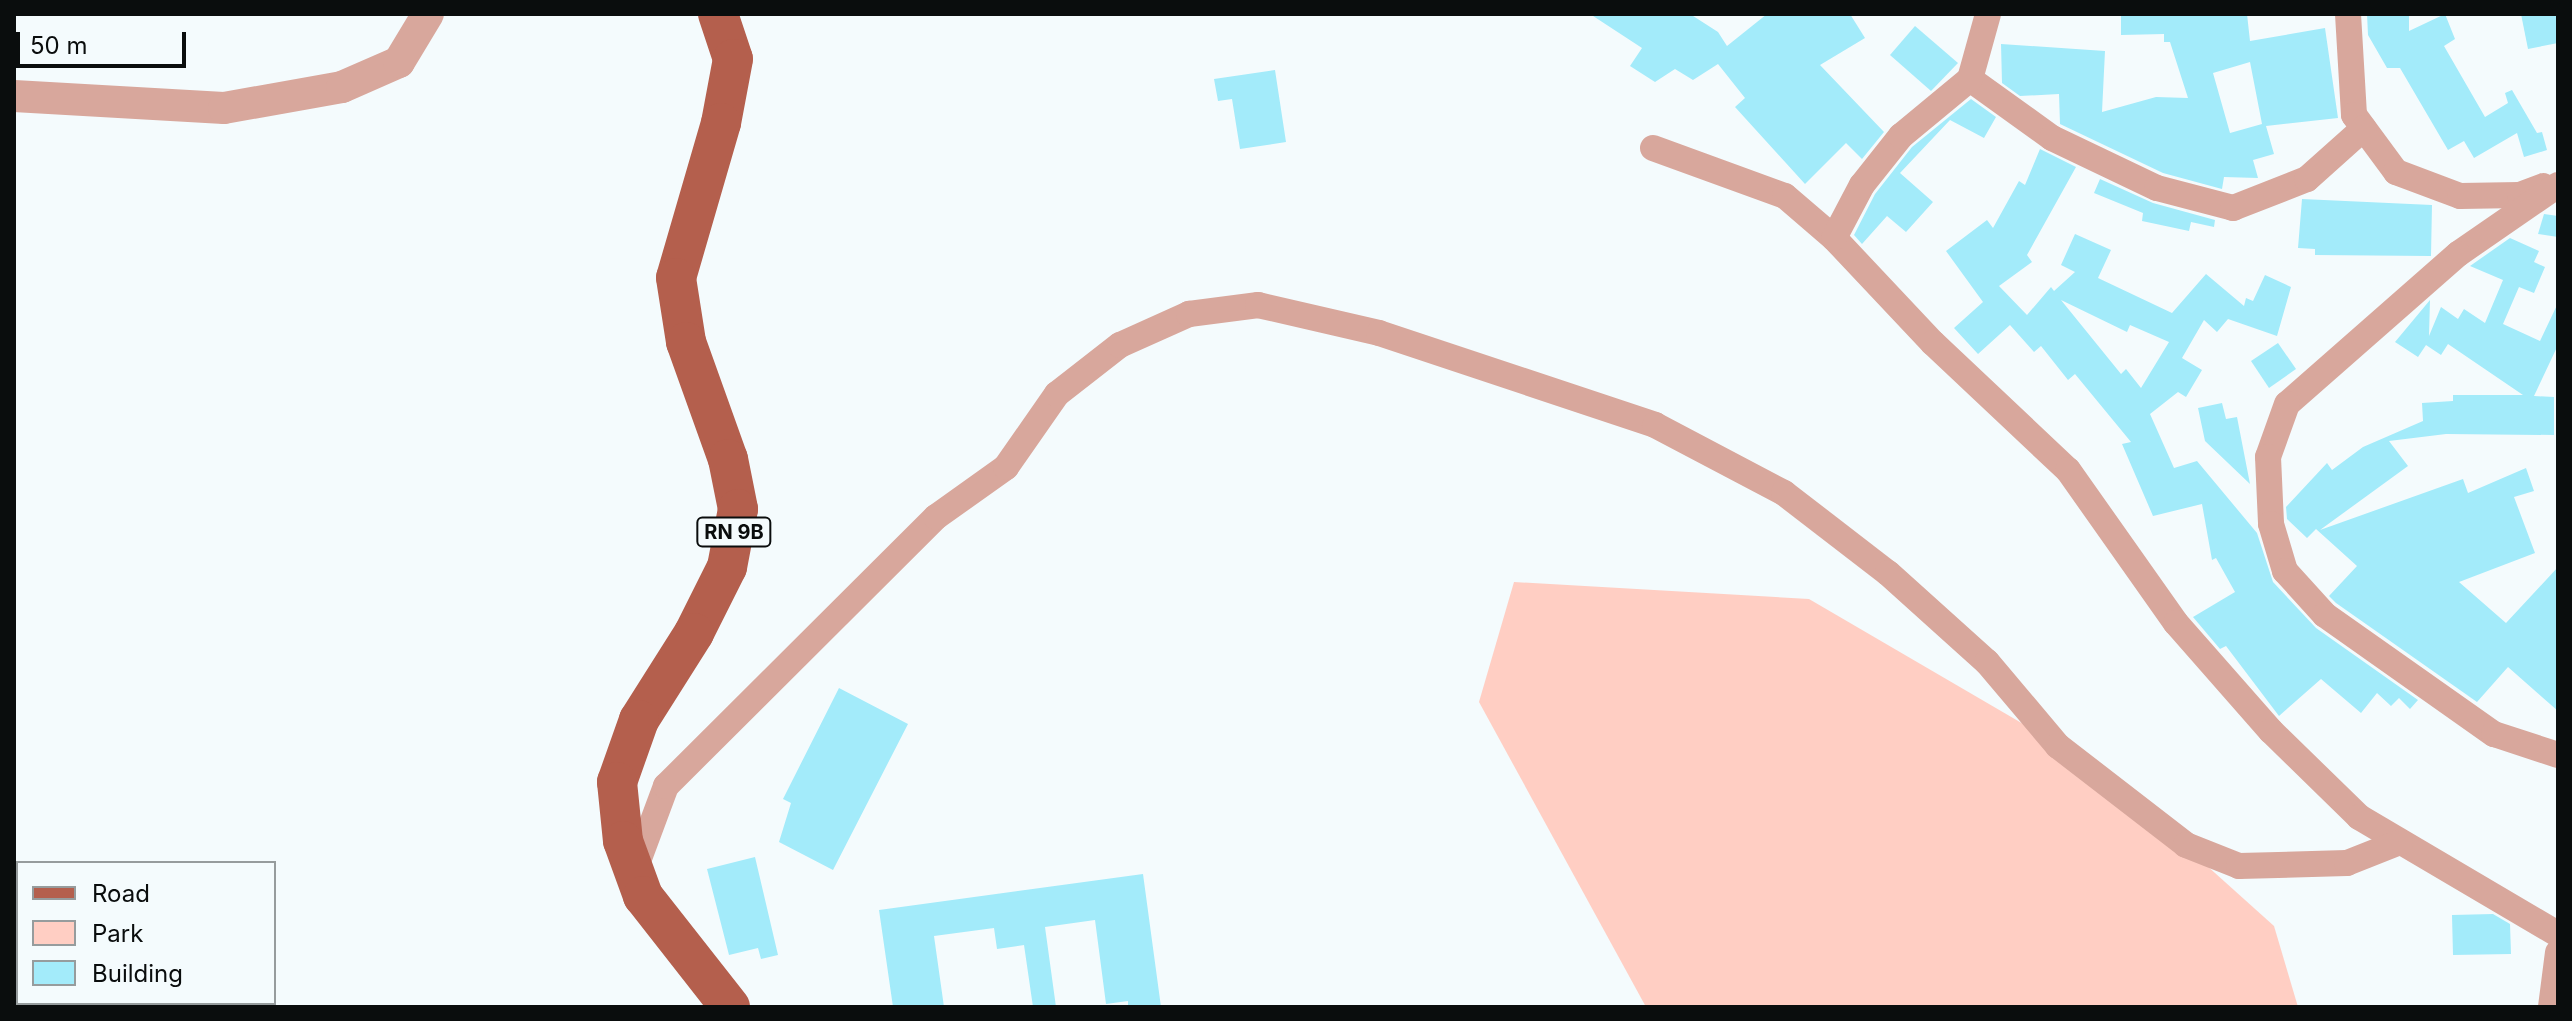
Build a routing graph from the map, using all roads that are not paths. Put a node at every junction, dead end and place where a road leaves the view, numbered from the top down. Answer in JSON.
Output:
{"nodes":[{"id":1,"x":428,"y":14,"type":"edge"},
{"id":2,"x":718,"y":14,"type":"edge"},
{"id":3,"x":1988,"y":14,"type":"edge"},
{"id":4,"x":2348,"y":14,"type":"edge"},
{"id":5,"x":1970,"y":79,"type":"junction"},
{"id":6,"x":14,"y":96,"type":"edge"},
{"id":7,"x":2364,"y":128,"type":"junction"},
{"id":8,"x":1653,"y":148,"type":"dead end"},
{"id":9,"x":2558,"y":183,"type":"edge"},
{"id":10,"x":1834,"y":238,"type":"junction"},
{"id":11,"x":2558,"y":755,"type":"edge"},
{"id":12,"x":2400,"y":842,"type":"junction"},
{"id":13,"x":634,"y":872,"type":"junction"},
{"id":14,"x":2558,"y":934,"type":"edge"},
{"id":15,"x":2558,"y":952,"type":"edge"},
{"id":16,"x":730,"y":1007,"type":"edge"},
{"id":17,"x":2551,"y":1007,"type":"edge"}],
"edges":[{"from":1,"to":6,"type":"street"},
{"from":2,"to":13,"type":"main road","number":"RN 9B"},
{"from":3,"to":5,"type":"street"},
{"from":4,"to":7,"type":"street"},
{"from":5,"to":7,"type":"street"},
{"from":5,"to":10,"type":"street"},
{"from":7,"to":9,"type":"street"},
{"from":8,"to":10,"type":"street"},
{"from":9,"to":11,"type":"street"},
{"from":10,"to":12,"type":"street"},
{"from":12,"to":13,"type":"street"},
{"from":12,"to":14,"type":"street"},
{"from":13,"to":16,"type":"main road","number":"RN 9B"},
{"from":15,"to":17,"type":"street"}]}
